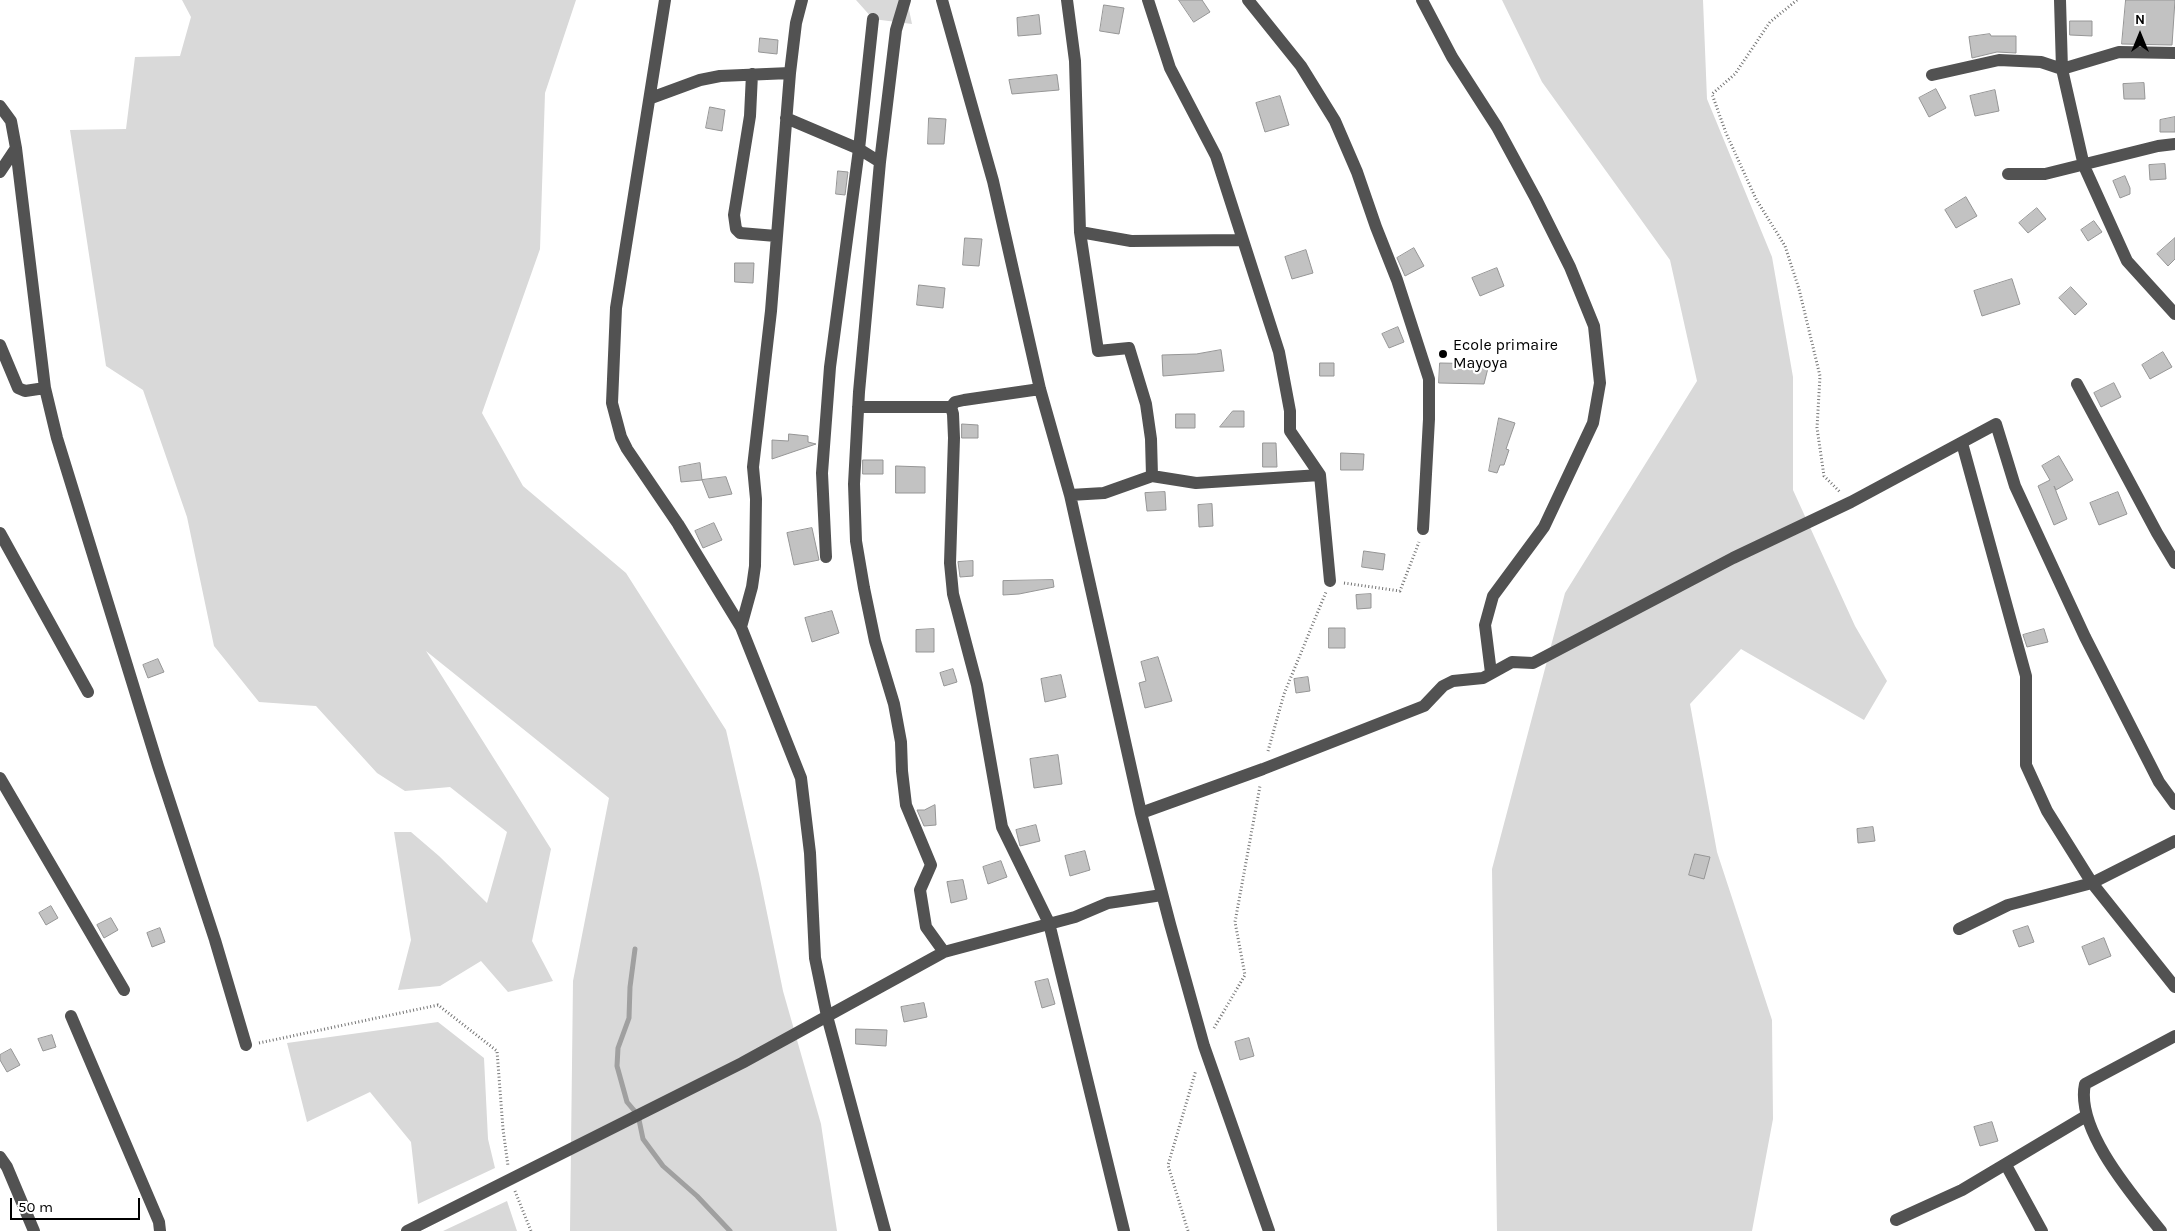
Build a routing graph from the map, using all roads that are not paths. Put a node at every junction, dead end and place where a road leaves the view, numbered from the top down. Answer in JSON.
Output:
{"nodes":[{"id":1,"x":665,"y":0,"type":"edge"},
{"id":2,"x":802,"y":0,"type":"edge"},
{"id":3,"x":905,"y":0,"type":"edge"},
{"id":4,"x":942,"y":0,"type":"edge"},
{"id":5,"x":1067,"y":0,"type":"edge"},
{"id":6,"x":1148,"y":0,"type":"edge"},
{"id":7,"x":1248,"y":0,"type":"edge"},
{"id":8,"x":1422,"y":0,"type":"edge"},
{"id":9,"x":2060,"y":0,"type":"edge"},
{"id":10,"x":873,"y":19,"type":"dead end"},
{"id":11,"x":2175,"y":53,"type":"edge"},
{"id":12,"x":2062,"y":69,"type":"junction"},
{"id":13,"x":790,"y":73,"type":"junction"},
{"id":14,"x":752,"y":74,"type":"junction"},
{"id":15,"x":1932,"y":75,"type":"dead end"},
{"id":16,"x":651,"y":98,"type":"junction"},
{"id":17,"x":0,"y":106,"type":"edge"},
{"id":18,"x":786,"y":118,"type":"junction"},
{"id":19,"x":2175,"y":144,"type":"edge"},
{"id":20,"x":16,"y":148,"type":"junction"},
{"id":21,"x":859,"y":148,"type":"junction"},
{"id":22,"x":880,"y":162,"type":"junction"},
{"id":23,"x":2084,"y":166,"type":"junction"},
{"id":24,"x":0,"y":172,"type":"edge"},
{"id":25,"x":2008,"y":174,"type":"dead end"},
{"id":26,"x":1080,"y":232,"type":"junction"},
{"id":27,"x":776,"y":236,"type":"junction"},
{"id":28,"x":1242,"y":240,"type":"junction"},
{"id":29,"x":2175,"y":314,"type":"edge"},
{"id":30,"x":0,"y":346,"type":"edge"},
{"id":31,"x":2077,"y":384,"type":"dead end"},
{"id":32,"x":44,"y":388,"type":"junction"},
{"id":33,"x":1040,"y":389,"type":"junction"},
{"id":34,"x":858,"y":407,"type":"junction"},
{"id":35,"x":951,"y":407,"type":"junction"},
{"id":36,"x":1962,"y":443,"type":"junction"},
{"id":37,"x":1320,"y":475,"type":"junction"},
{"id":38,"x":1152,"y":476,"type":"junction"},
{"id":39,"x":1070,"y":495,"type":"junction"},
{"id":40,"x":1423,"y":530,"type":"road end"},
{"id":41,"x":0,"y":533,"type":"edge"},
{"id":42,"x":826,"y":557,"type":"dead end"},
{"id":43,"x":2175,"y":563,"type":"edge"},
{"id":44,"x":1330,"y":581,"type":"road end"},
{"id":45,"x":741,"y":626,"type":"junction"},
{"id":46,"x":1491,"y":673,"type":"junction"},
{"id":47,"x":88,"y":692,"type":"dead end"},
{"id":48,"x":0,"y":778,"type":"edge"},
{"id":49,"x":2175,"y":804,"type":"edge"},
{"id":50,"x":1141,"y":813,"type":"junction"},
{"id":51,"x":2175,"y":841,"type":"edge"},
{"id":52,"x":2092,"y":883,"type":"junction"},
{"id":53,"x":1162,"y":894,"type":"junction"},
{"id":54,"x":1049,"y":923,"type":"junction"},
{"id":55,"x":1959,"y":928,"type":"dead end"},
{"id":56,"x":944,"y":952,"type":"junction"},
{"id":57,"x":2175,"y":987,"type":"edge"},
{"id":58,"x":124,"y":990,"type":"dead end"},
{"id":59,"x":71,"y":1016,"type":"dead end"},
{"id":60,"x":827,"y":1016,"type":"junction"},
{"id":61,"x":2175,"y":1036,"type":"edge"},
{"id":62,"x":246,"y":1045,"type":"road end"},
{"id":63,"x":2086,"y":1116,"type":"junction"},
{"id":64,"x":0,"y":1156,"type":"edge"},
{"id":65,"x":2006,"y":1165,"type":"junction"},
{"id":66,"x":1896,"y":1220,"type":"dead end"},
{"id":67,"x":34,"y":1231,"type":"edge"},
{"id":68,"x":160,"y":1231,"type":"edge"},
{"id":69,"x":407,"y":1231,"type":"edge"},
{"id":70,"x":885,"y":1231,"type":"edge"},
{"id":71,"x":1124,"y":1231,"type":"edge"},
{"id":72,"x":1269,"y":1231,"type":"edge"},
{"id":73,"x":2042,"y":1231,"type":"edge"},
{"id":74,"x":2161,"y":1231,"type":"edge"}],
"edges":[{"from":1,"to":16,"type":"street"},
{"from":2,"to":13,"type":"street"},
{"from":3,"to":22,"type":"street"},
{"from":4,"to":33,"type":"street"},
{"from":5,"to":26,"type":"street"},
{"from":6,"to":28,"type":"street"},
{"from":7,"to":40,"type":"street"},
{"from":8,"to":46,"type":"street"},
{"from":9,"to":12,"type":"street"},
{"from":10,"to":21,"type":"street"},
{"from":11,"to":12,"type":"street"},
{"from":12,"to":15,"type":"street"},
{"from":12,"to":23,"type":"street"},
{"from":13,"to":14,"type":"street"},
{"from":13,"to":18,"type":"street"},
{"from":14,"to":16,"type":"street"},
{"from":14,"to":27,"type":"street"},
{"from":16,"to":45,"type":"street"},
{"from":17,"to":20,"type":"street"},
{"from":18,"to":21,"type":"street"},
{"from":18,"to":27,"type":"street"},
{"from":19,"to":23,"type":"street"},
{"from":20,"to":24,"type":"street"},
{"from":20,"to":32,"type":"street"},
{"from":21,"to":22,"type":"street"},
{"from":21,"to":42,"type":"street"},
{"from":22,"to":34,"type":"street"},
{"from":23,"to":25,"type":"street"},
{"from":23,"to":29,"type":"street"},
{"from":26,"to":28,"type":"street"},
{"from":26,"to":38,"type":"street"},
{"from":27,"to":45,"type":"street"},
{"from":28,"to":37,"type":"street"},
{"from":30,"to":32,"type":"street"},
{"from":31,"to":43,"type":"street"},
{"from":32,"to":62,"type":"street"},
{"from":33,"to":35,"type":"street"},
{"from":33,"to":39,"type":"street"},
{"from":34,"to":35,"type":"street"},
{"from":34,"to":56,"type":"street"},
{"from":35,"to":54,"type":"street"},
{"from":36,"to":46,"type":"street"},
{"from":36,"to":49,"type":"street"},
{"from":36,"to":52,"type":"street"},
{"from":37,"to":38,"type":"street"},
{"from":37,"to":44,"type":"street"},
{"from":38,"to":39,"type":"street"},
{"from":39,"to":50,"type":"street"},
{"from":41,"to":47,"type":"street"},
{"from":45,"to":60,"type":"street"},
{"from":46,"to":50,"type":"street"},
{"from":48,"to":58,"type":"street"},
{"from":50,"to":53,"type":"street"},
{"from":51,"to":52,"type":"street"},
{"from":52,"to":55,"type":"street"},
{"from":52,"to":57,"type":"street"},
{"from":53,"to":54,"type":"street"},
{"from":53,"to":72,"type":"street"},
{"from":54,"to":56,"type":"street"},
{"from":54,"to":71,"type":"street"},
{"from":56,"to":60,"type":"street"},
{"from":59,"to":68,"type":"street"},
{"from":60,"to":69,"type":"street"},
{"from":60,"to":70,"type":"street"},
{"from":61,"to":63,"type":"street"},
{"from":63,"to":65,"type":"street"},
{"from":63,"to":74,"type":"street"},
{"from":64,"to":67,"type":"street"},
{"from":65,"to":66,"type":"street"},
{"from":65,"to":73,"type":"street"}]}
